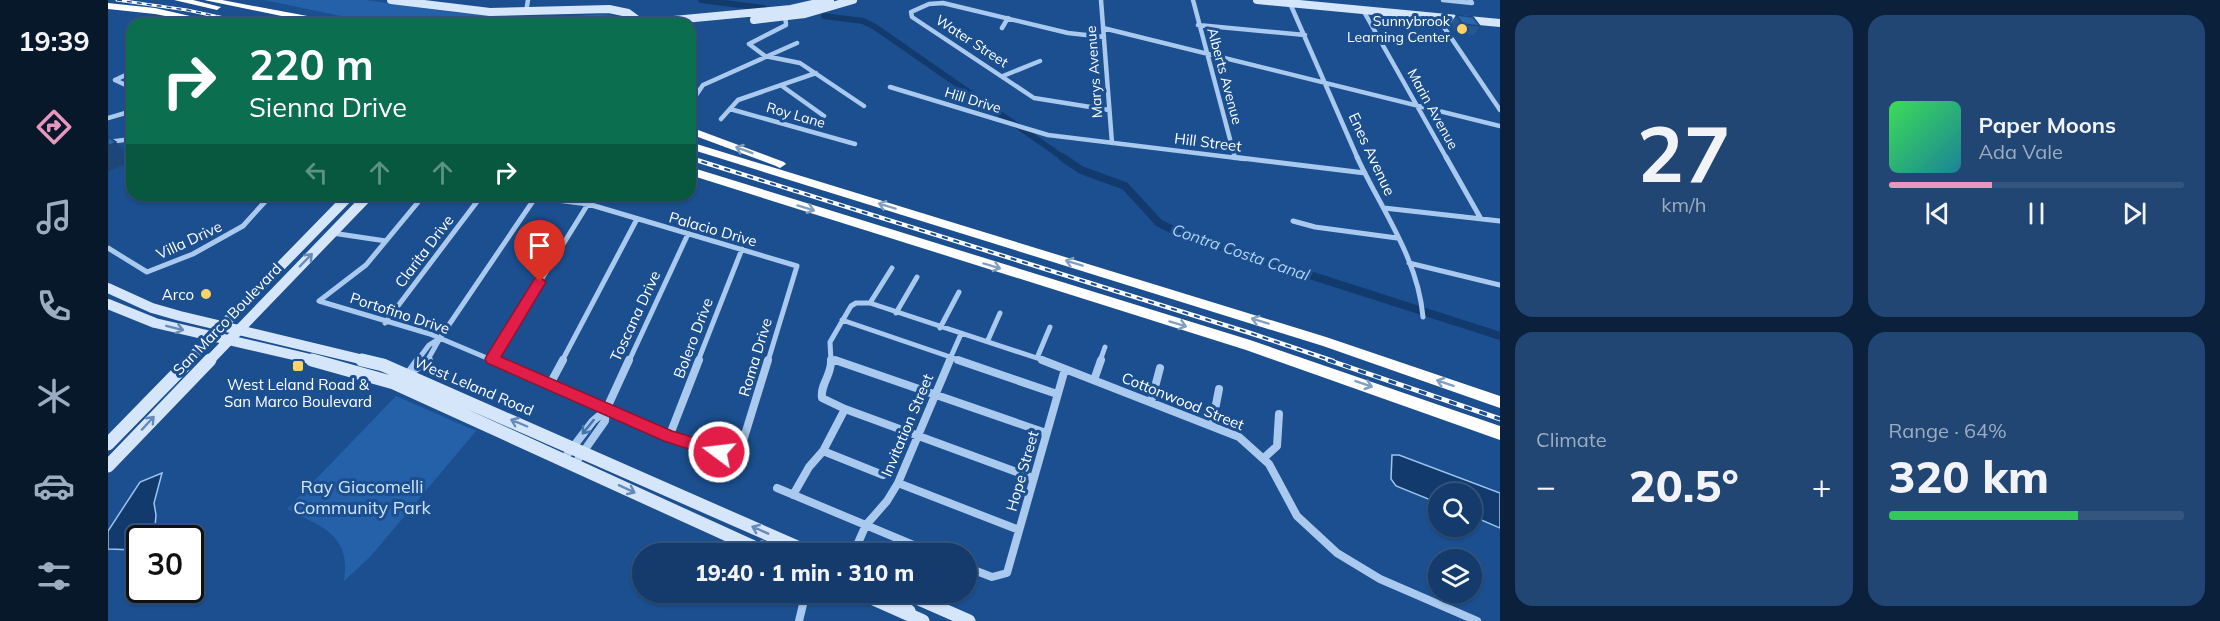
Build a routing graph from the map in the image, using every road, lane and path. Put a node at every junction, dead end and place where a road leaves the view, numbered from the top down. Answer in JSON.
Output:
{"nodes":[{"id":1,"x":178,"y":0,"type":"edge"},
{"id":2,"x":208,"y":0,"type":"edge"},
{"id":3,"x":391,"y":0,"type":"edge"},
{"id":4,"x":528,"y":0,"type":"edge"},
{"id":5,"x":830,"y":0,"type":"edge"},
{"id":6,"x":853,"y":0,"type":"edge"},
{"id":7,"x":1101,"y":0,"type":"edge"},
{"id":8,"x":1193,"y":0,"type":"edge"},
{"id":9,"x":1257,"y":0,"type":"edge"},
{"id":10,"x":1443,"y":0,"type":"edge"},
{"id":11,"x":1470,"y":0,"type":"edge"},
{"id":12,"x":1290,"y":2,"type":"edge"},
{"id":13,"x":108,"y":6,"type":"edge"},
{"id":14,"x":1363,"y":10,"type":"junction"},
{"id":15,"x":156,"y":11,"type":"junction"},
{"id":16,"x":526,"y":12,"type":"junction"},
{"id":17,"x":785,"y":14,"type":"junction"},
{"id":18,"x":1437,"y":17,"type":"junction"},
{"id":19,"x":181,"y":18,"type":"edge"},
{"id":20,"x":190,"y":18,"type":"edge"},
{"id":21,"x":261,"y":18,"type":"edge"},
{"id":22,"x":302,"y":18,"type":"edge"},
{"id":23,"x":635,"y":18,"type":"edge"},
{"id":24,"x":1008,"y":18,"type":"junction"},
{"id":25,"x":696,"y":20,"type":"edge"},
{"id":26,"x":696,"y":23,"type":"edge"},
{"id":27,"x":1500,"y":23,"type":"edge"},
{"id":28,"x":1198,"y":25,"type":"junction"},
{"id":29,"x":1002,"y":28,"type":"dead end"},
{"id":30,"x":1103,"y":28,"type":"junction"},
{"id":31,"x":1305,"y":35,"type":"junction"},
{"id":32,"x":1104,"y":37,"type":"junction"},
{"id":33,"x":797,"y":43,"type":"dead end"},
{"id":34,"x":1206,"y":54,"type":"junction"},
{"id":35,"x":765,"y":56,"type":"junction"},
{"id":36,"x":1040,"y":61,"type":"dead end"},
{"id":37,"x":816,"y":73,"type":"junction"},
{"id":38,"x":126,"y":75,"type":"edge"},
{"id":39,"x":1004,"y":76,"type":"junction"},
{"id":40,"x":1327,"y":84,"type":"junction"},
{"id":41,"x":126,"y":85,"type":"edge"},
{"id":42,"x":782,"y":86,"type":"junction"},
{"id":43,"x":890,"y":87,"type":"dead end"},
{"id":44,"x":696,"y":95,"type":"edge"},
{"id":45,"x":864,"y":106,"type":"dead end"},
{"id":46,"x":1417,"y":106,"type":"junction"},
{"id":47,"x":730,"y":109,"type":"junction"},
{"id":48,"x":1109,"y":110,"type":"junction"},
{"id":49,"x":1500,"y":110,"type":"edge"},
{"id":50,"x":126,"y":113,"type":"edge"},
{"id":51,"x":824,"y":116,"type":"dead end"},
{"id":52,"x":108,"y":118,"type":"edge"},
{"id":53,"x":721,"y":119,"type":"dead end"},
{"id":54,"x":1500,"y":126,"type":"edge"},
{"id":55,"x":696,"y":132,"type":"edge"},
{"id":56,"x":1048,"y":135,"type":"joint"},
{"id":57,"x":126,"y":140,"type":"edge"},
{"id":58,"x":108,"y":142,"type":"edge"},
{"id":59,"x":1112,"y":143,"type":"junction"},
{"id":60,"x":855,"y":144,"type":"dead end"},
{"id":61,"x":696,"y":147,"type":"edge"},
{"id":62,"x":1235,"y":158,"type":"junction"},
{"id":63,"x":696,"y":173,"type":"edge"},
{"id":64,"x":1365,"y":173,"type":"junction"},
{"id":65,"x":696,"y":182,"type":"edge"},
{"id":66,"x":856,"y":196,"type":"junction"},
{"id":67,"x":772,"y":197,"type":"junction"},
{"id":68,"x":266,"y":201,"type":"edge"},
{"id":69,"x":344,"y":201,"type":"edge"},
{"id":70,"x":363,"y":201,"type":"edge"},
{"id":71,"x":419,"y":201,"type":"edge"},
{"id":72,"x":477,"y":201,"type":"edge"},
{"id":73,"x":533,"y":201,"type":"edge"},
{"id":74,"x":562,"y":201,"type":"edge"},
{"id":75,"x":588,"y":204,"type":"junction"},
{"id":76,"x":1384,"y":208,"type":"junction"},
{"id":77,"x":638,"y":219,"type":"junction"},
{"id":78,"x":1481,"y":219,"type":"junction"},
{"id":79,"x":1293,"y":221,"type":"dead end"},
{"id":80,"x":1500,"y":221,"type":"edge"},
{"id":81,"x":333,"y":233,"type":"junction"},
{"id":82,"x":688,"y":234,"type":"junction"},
{"id":83,"x":1397,"y":238,"type":"junction"},
{"id":84,"x":386,"y":242,"type":"junction"},
{"id":85,"x":108,"y":248,"type":"edge"},
{"id":86,"x":742,"y":249,"type":"junction"},
{"id":87,"x":1409,"y":263,"type":"junction"},
{"id":88,"x":797,"y":266,"type":"joint"},
{"id":89,"x":892,"y":268,"type":"dead end"},
{"id":90,"x":917,"y":277,"type":"dead end"},
{"id":91,"x":1500,"y":285,"type":"edge"},
{"id":92,"x":108,"y":288,"type":"edge"},
{"id":93,"x":959,"y":292,"type":"dead end"},
{"id":94,"x":266,"y":302,"type":"junction"},
{"id":95,"x":870,"y":303,"type":"junction"},
{"id":96,"x":108,"y":304,"type":"edge"},
{"id":97,"x":896,"y":313,"type":"junction"},
{"id":98,"x":1000,"y":314,"type":"dead end"},
{"id":99,"x":1424,"y":317,"type":"dead end"},
{"id":100,"x":842,"y":320,"type":"junction"},
{"id":101,"x":385,"y":323,"type":"junction"},
{"id":102,"x":222,"y":326,"type":"junction"},
{"id":103,"x":1050,"y":327,"type":"dead end"},
{"id":104,"x":940,"y":328,"type":"junction"},
{"id":105,"x":239,"y":329,"type":"junction"},
{"id":106,"x":961,"y":334,"type":"junction"},
{"id":107,"x":211,"y":337,"type":"junction"},
{"id":108,"x":440,"y":338,"type":"junction"},
{"id":109,"x":227,"y":340,"type":"junction"},
{"id":110,"x":988,"y":340,"type":"junction"},
{"id":111,"x":1105,"y":347,"type":"dead end"},
{"id":112,"x":336,"y":352,"type":"junction"},
{"id":113,"x":951,"y":357,"type":"junction"},
{"id":114,"x":1037,"y":358,"type":"junction"},
{"id":115,"x":492,"y":359,"type":"junction"},
{"id":116,"x":832,"y":359,"type":"junction"},
{"id":117,"x":330,"y":364,"type":"junction"},
{"id":118,"x":1160,"y":368,"type":"dead end"},
{"id":119,"x":1065,"y":369,"type":"junction"},
{"id":120,"x":407,"y":375,"type":"junction"},
{"id":121,"x":1094,"y":380,"type":"junction"},
{"id":122,"x":550,"y":384,"type":"junction"},
{"id":123,"x":400,"y":386,"type":"junction"},
{"id":124,"x":1219,"y":389,"type":"dead end"},
{"id":125,"x":935,"y":394,"type":"junction"},
{"id":126,"x":1057,"y":394,"type":"junction"},
{"id":127,"x":1151,"y":402,"type":"junction"},
{"id":128,"x":1500,"y":402,"type":"edge"},
{"id":129,"x":471,"y":403,"type":"junction"},
{"id":130,"x":845,"y":408,"type":"junction"},
{"id":131,"x":606,"y":410,"type":"junction"},
{"id":132,"x":1279,"y":414,"type":"dead end"},
{"id":133,"x":1212,"y":426,"type":"junction"},
{"id":134,"x":1046,"y":433,"type":"junction"},
{"id":135,"x":1500,"y":433,"type":"edge"},
{"id":136,"x":917,"y":436,"type":"junction"},
{"id":137,"x":669,"y":437,"type":"junction"},
{"id":138,"x":108,"y":444,"type":"edge"},
{"id":139,"x":578,"y":450,"type":"junction"},
{"id":140,"x":823,"y":451,"type":"junction"},
{"id":141,"x":738,"y":457,"type":"joint"},
{"id":142,"x":1265,"y":457,"type":"junction"},
{"id":143,"x":569,"y":462,"type":"junction"},
{"id":144,"x":108,"y":466,"type":"edge"},
{"id":145,"x":883,"y":475,"type":"dead end"},
{"id":146,"x":1033,"y":478,"type":"junction"},
{"id":147,"x":898,"y":483,"type":"junction"},
{"id":148,"x":777,"y":488,"type":"dead end"},
{"id":149,"x":793,"y":495,"type":"junction"},
{"id":150,"x":866,"y":525,"type":"junction"},
{"id":151,"x":1019,"y":530,"type":"junction"},
{"id":152,"x":746,"y":543,"type":"edge"},
{"id":153,"x":788,"y":543,"type":"edge"},
{"id":154,"x":858,"y":543,"type":"edge"},
{"id":155,"x":909,"y":543,"type":"edge"},
{"id":156,"x":977,"y":571,"type":"edge"},
{"id":157,"x":803,"y":603,"type":"edge"},
{"id":158,"x":882,"y":603,"type":"edge"},
{"id":159,"x":899,"y":603,"type":"edge"},
{"id":160,"x":928,"y":603,"type":"edge"},
{"id":161,"x":920,"y":620,"type":"edge"},
{"id":162,"x":799,"y":621,"type":"edge"},
{"id":163,"x":969,"y":621,"type":"edge"},
{"id":164,"x":1477,"y":621,"type":"edge"}],
"edges":[{"from":1,"to":21,"type":"highway"},
{"from":2,"to":22,"type":"highway"},
{"from":3,"to":16,"type":"main road"},
{"from":4,"to":16,"type":"street"},
{"from":5,"to":17,"type":"main road"},
{"from":6,"to":17,"type":"main road"},
{"from":7,"to":30,"type":"street","name":"Marys Avenue"},
{"from":8,"to":28,"type":"street","name":"Alberts Avenue"},
{"from":9,"to":12,"type":"main road"},
{"from":10,"to":11,"type":"street"},
{"from":12,"to":14,"type":"main road"},
{"from":12,"to":31,"type":"street","name":"Enes Avenue"},
{"from":13,"to":15,"type":"highway"},
{"from":14,"to":18,"type":"main road"},
{"from":14,"to":46,"type":"street","name":"Marin Avenue"},
{"from":15,"to":19,"type":"highway"},
{"from":15,"to":20,"type":"highway"},
{"from":16,"to":23,"type":"main road"},
{"from":17,"to":25,"type":"main road"},
{"from":17,"to":26,"type":"main road"},
{"from":17,"to":35,"type":"street"},
{"from":18,"to":27,"type":"main road"},
{"from":18,"to":49,"type":"street"},
{"from":24,"to":29,"type":"street"},
{"from":24,"to":32,"type":"street","name":"Water Street"},
{"from":24,"to":39,"type":"street","name":"Water Street"},
{"from":28,"to":31,"type":"street"},
{"from":28,"to":34,"type":"street","name":"Alberts Avenue"},
{"from":30,"to":32,"type":"street","name":"Marys Avenue"},
{"from":30,"to":34,"type":"street"},
{"from":31,"to":40,"type":"street","name":"Enes Avenue"},
{"from":32,"to":48,"type":"street","name":"Marys Avenue"},
{"from":33,"to":35,"type":"street"},
{"from":34,"to":40,"type":"street"},
{"from":34,"to":62,"type":"street","name":"Alberts Avenue"},
{"from":35,"to":37,"type":"street"},
{"from":35,"to":44,"type":"street"},
{"from":36,"to":39,"type":"street"},
{"from":37,"to":42,"type":"street"},
{"from":37,"to":45,"type":"street"},
{"from":38,"to":41,"type":"street"},
{"from":39,"to":48,"type":"street","name":"Water Street"},
{"from":40,"to":46,"type":"street"},
{"from":40,"to":64,"type":"street","name":"Enes Avenue"},
{"from":42,"to":47,"type":"street"},
{"from":42,"to":51,"type":"street"},
{"from":43,"to":56,"type":"street","name":"Hill Drive"},
{"from":46,"to":54,"type":"street"},
{"from":46,"to":78,"type":"street","name":"Marin Avenue"},
{"from":47,"to":53,"type":"street"},
{"from":47,"to":60,"type":"street","name":"Roy Lane"},
{"from":48,"to":59,"type":"street","name":"Marys Avenue"},
{"from":50,"to":52,"type":"street"},
{"from":66,"to":55,"type":"highway","one_way":true},
{"from":56,"to":59,"type":"street","name":"Hill Street"},
{"from":57,"to":58,"type":"street"},
{"from":59,"to":62,"type":"street","name":"Hill Street"},
{"from":61,"to":66,"type":"highway"},
{"from":62,"to":64,"type":"street","name":"Hill Street"},
{"from":63,"to":67,"type":"highway"},
{"from":64,"to":76,"type":"street","name":"Enes Avenue"},
{"from":65,"to":67,"type":"highway"},
{"from":128,"to":66,"type":"highway","one_way":true},
{"from":67,"to":135,"type":"highway","one_way":true},
{"from":68,"to":85,"type":"street","name":"Villa Drive"},
{"from":69,"to":102,"type":"main road","name":"San Marco Boulevard"},
{"from":70,"to":81,"type":"main road","name":"San Marco Boulevard"},
{"from":71,"to":84,"type":"street"},
{"from":72,"to":101,"type":"street","name":"Clarita Drive"},
{"from":73,"to":108,"type":"street"},
{"from":74,"to":75,"type":"street","name":"Palacio Drive"},
{"from":75,"to":77,"type":"street","name":"Palacio Drive"},
{"from":75,"to":115,"type":"street"},
{"from":76,"to":78,"type":"street"},
{"from":76,"to":83,"type":"street","name":"Enes Avenue"},
{"from":77,"to":82,"type":"street","name":"Palacio Drive"},
{"from":77,"to":122,"type":"street"},
{"from":78,"to":80,"type":"street"},
{"from":79,"to":83,"type":"street"},
{"from":81,"to":84,"type":"street"},
{"from":94,"to":81,"type":"main road","name":"San Marco Boulevard","one_way":true},
{"from":82,"to":86,"type":"street","name":"Palacio Drive"},
{"from":82,"to":131,"type":"street","name":"Toscana Drive"},
{"from":83,"to":87,"type":"street","name":"Enes Avenue"},
{"from":84,"to":101,"type":"street","name":"Portofino Drive"},
{"from":86,"to":88,"type":"street","name":"Palacio Drive"},
{"from":86,"to":137,"type":"street","name":"Bolero Drive"},
{"from":87,"to":91,"type":"street"},
{"from":87,"to":99,"type":"street","name":"Enes Avenue"},
{"from":88,"to":141,"type":"street","name":"Roma Drive"},
{"from":89,"to":95,"type":"street"},
{"from":90,"to":97,"type":"street"},
{"from":92,"to":102,"type":"main road","name":"West Leland Road"},
{"from":93,"to":104,"type":"street"},
{"from":94,"to":105,"type":"main road","name":"San Marco Boulevard"},
{"from":94,"to":112,"type":"main road"},
{"from":95,"to":97,"type":"street","name":"Cottonwood Street"},
{"from":95,"to":100,"type":"street","name":"Cottonwood Street"},
{"from":96,"to":107,"type":"main road","name":"West Leland Road","one_way":true},
{"from":97,"to":104,"type":"street","name":"Cottonwood Street"},
{"from":98,"to":110,"type":"street"},
{"from":100,"to":113,"type":"street"},
{"from":100,"to":116,"type":"street"},
{"from":101,"to":108,"type":"street","name":"Portofino Drive"},
{"from":102,"to":105,"type":"main road","name":"West Leland Road"},
{"from":102,"to":107,"type":"main road","name":"San Marco Boulevard"},
{"from":103,"to":114,"type":"street"},
{"from":104,"to":106,"type":"street","name":"Cottonwood Street"},
{"from":105,"to":109,"type":"main road","name":"San Marco Boulevard"},
{"from":105,"to":112,"type":"main road","name":"West Leland Road"},
{"from":106,"to":110,"type":"street","name":"Cottonwood Street"},
{"from":106,"to":113,"type":"street","name":"Invitation Street"},
{"from":107,"to":109,"type":"main road","name":"West Leland Road"},
{"from":107,"to":138,"type":"main road","name":"San Marco Boulevard"},
{"from":108,"to":115,"type":"street","name":"Portofino Drive"},
{"from":108,"to":120,"type":"street"},
{"from":109,"to":117,"type":"main road","name":"West Leland Road"},
{"from":144,"to":109,"type":"main road","name":"San Marco Boulevard","one_way":true},
{"from":110,"to":114,"type":"street","name":"Cottonwood Street"},
{"from":111,"to":121,"type":"street"},
{"from":112,"to":120,"type":"main road","name":"West Leland Road"},
{"from":113,"to":125,"type":"street","name":"Invitation Street"},
{"from":113,"to":126,"type":"street"},
{"from":114,"to":119,"type":"street","name":"Cottonwood Street"},
{"from":115,"to":122,"type":"street","name":"Portofino Drive"},
{"from":116,"to":125,"type":"street"},
{"from":116,"to":130,"type":"street"},
{"from":117,"to":120,"type":"main road"},
{"from":117,"to":123,"type":"main road","name":"West Leland Road"},
{"from":118,"to":127,"type":"street"},
{"from":119,"to":121,"type":"street","name":"Cottonwood Street"},
{"from":119,"to":126,"type":"street","name":"Hope Street"},
{"from":120,"to":129,"type":"main road","name":"West Leland Road"},
{"from":121,"to":127,"type":"street","name":"Cottonwood Street"},
{"from":122,"to":131,"type":"street","name":"Portofino Drive"},
{"from":123,"to":129,"type":"main road"},
{"from":123,"to":143,"type":"main road","name":"West Leland Road"},
{"from":124,"to":133,"type":"street"},
{"from":125,"to":134,"type":"street"},
{"from":125,"to":136,"type":"street","name":"Invitation Street"},
{"from":126,"to":134,"type":"street","name":"Hope Street"},
{"from":127,"to":133,"type":"street","name":"Cottonwood Street"},
{"from":139,"to":129,"type":"main road","name":"West Leland Road","one_way":true},
{"from":130,"to":136,"type":"street"},
{"from":130,"to":140,"type":"street"},
{"from":131,"to":137,"type":"street","name":"Portofino Drive"},
{"from":131,"to":139,"type":"street","name":"Toscana Drive","one_way":true},
{"from":131,"to":139,"type":"street","name":"Toscana Drive"},
{"from":132,"to":142,"type":"street"},
{"from":133,"to":142,"type":"street","name":"Cottonwood Street"},
{"from":134,"to":146,"type":"street","name":"Hope Street"},
{"from":136,"to":146,"type":"street"},
{"from":136,"to":147,"type":"street","name":"Invitation Street"},
{"from":137,"to":141,"type":"street","name":"Portofino Drive"},
{"from":139,"to":143,"type":"street","name":"Toscana Drive"},
{"from":139,"to":143,"type":"street","name":"Toscana Drive"},
{"from":153,"to":139,"type":"main road","name":"West Leland Road","one_way":true},
{"from":140,"to":145,"type":"street"},
{"from":140,"to":149,"type":"street"},
{"from":142,"to":164,"type":"street","name":"Cottonwood Street"},
{"from":143,"to":152,"type":"main road","name":"West Leland Road","one_way":true},
{"from":146,"to":151,"type":"street","name":"Hope Street"},
{"from":147,"to":150,"type":"street","name":"Invitation Street"},
{"from":147,"to":151,"type":"street"},
{"from":148,"to":149,"type":"street"},
{"from":149,"to":150,"type":"street"},
{"from":150,"to":154,"type":"street","name":"Invitation Street"},
{"from":150,"to":155,"type":"street"},
{"from":151,"to":156,"type":"street","name":"Hope Street"},
{"from":157,"to":162,"type":"street"},
{"from":158,"to":161,"type":"main road"},
{"from":159,"to":161,"type":"main road"},
{"from":160,"to":163,"type":"main road"}]}
